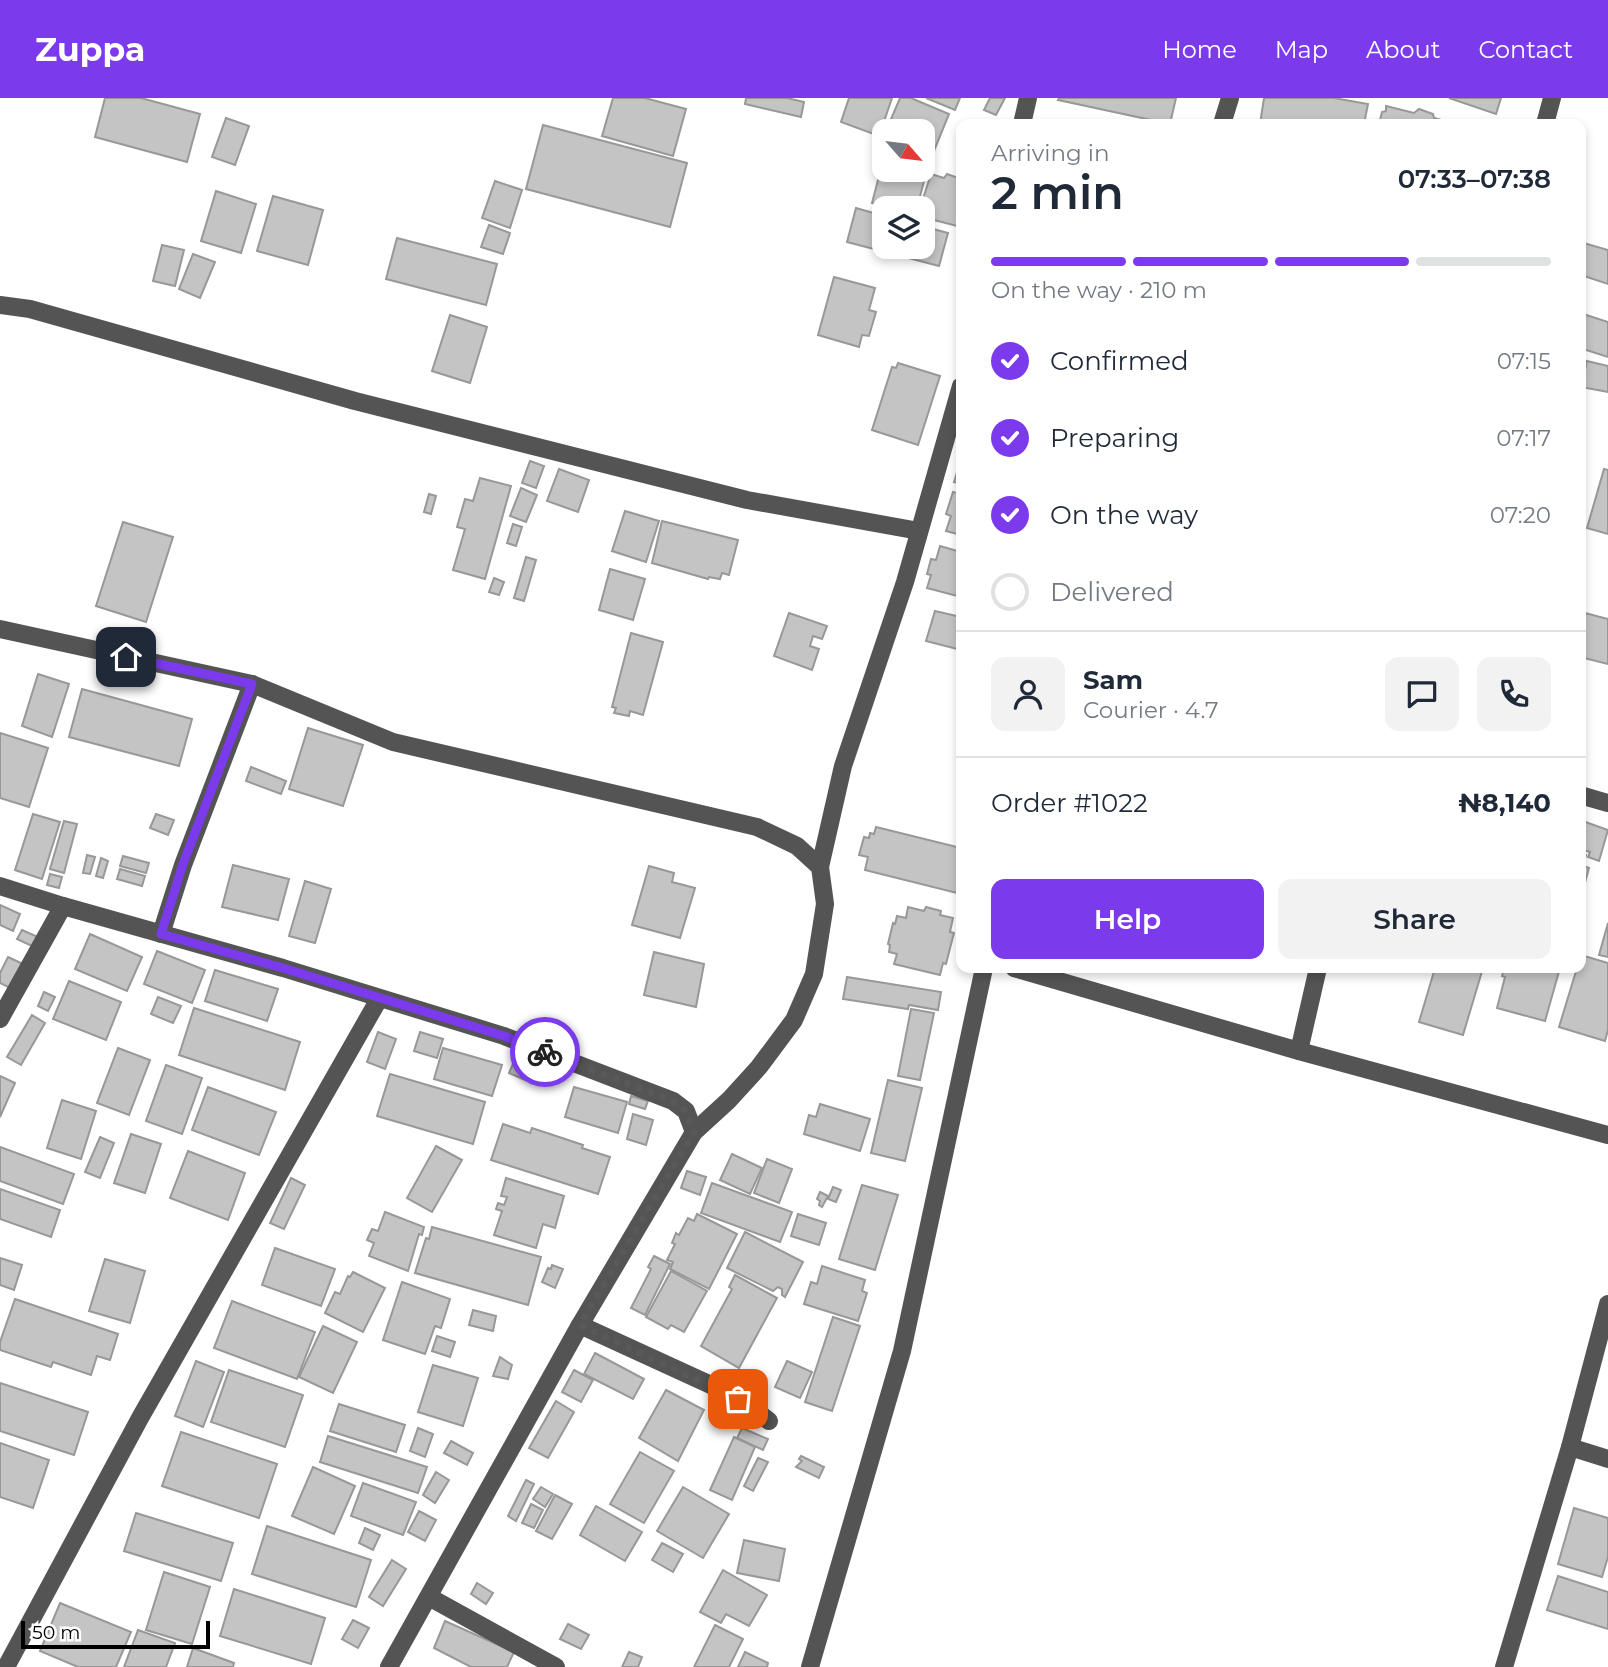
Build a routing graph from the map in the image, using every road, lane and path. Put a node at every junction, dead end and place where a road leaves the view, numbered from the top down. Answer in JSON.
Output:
{"nodes":[{"id":1,"x":1028,"y":98,"type":"edge"},
{"id":2,"x":1230,"y":98,"type":"edge"},
{"id":3,"x":1552,"y":98,"type":"edge"},
{"id":4,"x":1023,"y":119,"type":"edge"},
{"id":5,"x":1224,"y":119,"type":"edge"},
{"id":6,"x":1546,"y":119,"type":"edge"},
{"id":7,"x":0,"y":304,"type":"edge"},
{"id":8,"x":956,"y":403,"type":"edge"},
{"id":9,"x":919,"y":531,"type":"junction"},
{"id":10,"x":0,"y":629,"type":"edge"},
{"id":11,"x":252,"y":684,"type":"junction"},
{"id":12,"x":1586,"y":797,"type":"edge"},
{"id":13,"x":1608,"y":803,"type":"edge"},
{"id":14,"x":820,"y":867,"type":"junction"},
{"id":15,"x":0,"y":886,"type":"edge"},
{"id":16,"x":63,"y":906,"type":"junction"},
{"id":17,"x":161,"y":934,"type":"junction"},
{"id":18,"x":983,"y":973,"type":"edge"},
{"id":19,"x":1031,"y":973,"type":"edge"},
{"id":20,"x":1317,"y":973,"type":"edge"},
{"id":21,"x":379,"y":999,"type":"junction"},
{"id":22,"x":0,"y":1019,"type":"edge"},
{"id":23,"x":1299,"y":1051,"type":"junction"},
{"id":24,"x":694,"y":1132,"type":"junction"},
{"id":25,"x":1608,"y":1135,"type":"edge"},
{"id":26,"x":1608,"y":1304,"type":"edge"},
{"id":27,"x":580,"y":1325,"type":"junction"},
{"id":28,"x":769,"y":1421,"type":"dead end"},
{"id":29,"x":1570,"y":1447,"type":"junction"},
{"id":30,"x":1608,"y":1459,"type":"edge"},
{"id":31,"x":429,"y":1597,"type":"junction"},
{"id":32,"x":6,"y":1667,"type":"edge"},
{"id":33,"x":389,"y":1667,"type":"edge"},
{"id":34,"x":556,"y":1667,"type":"edge"},
{"id":35,"x":810,"y":1667,"type":"edge"},
{"id":36,"x":1504,"y":1667,"type":"edge"}],
"edges":[{"from":1,"to":4,"type":"street"},
{"from":2,"to":5,"type":"street"},
{"from":3,"to":6,"type":"street"},
{"from":7,"to":9,"type":"street"},
{"from":8,"to":9,"type":"street"},
{"from":9,"to":14,"type":"street"},
{"from":10,"to":11,"type":"street"},
{"from":11,"to":14,"type":"street"},
{"from":11,"to":17,"type":"street"},
{"from":12,"to":13,"type":"street"},
{"from":14,"to":24,"type":"street"},
{"from":15,"to":16,"type":"street"},
{"from":16,"to":17,"type":"street"},
{"from":16,"to":22,"type":"street"},
{"from":17,"to":21,"type":"street"},
{"from":18,"to":35,"type":"street"},
{"from":19,"to":23,"type":"street"},
{"from":20,"to":23,"type":"street"},
{"from":21,"to":24,"type":"street"},
{"from":21,"to":32,"type":"street"},
{"from":23,"to":25,"type":"street"},
{"from":24,"to":27,"type":"street"},
{"from":26,"to":29,"type":"street"},
{"from":27,"to":28,"type":"street"},
{"from":27,"to":31,"type":"street"},
{"from":29,"to":30,"type":"street"},
{"from":29,"to":36,"type":"street"},
{"from":31,"to":33,"type":"street"},
{"from":31,"to":34,"type":"street"}]}
